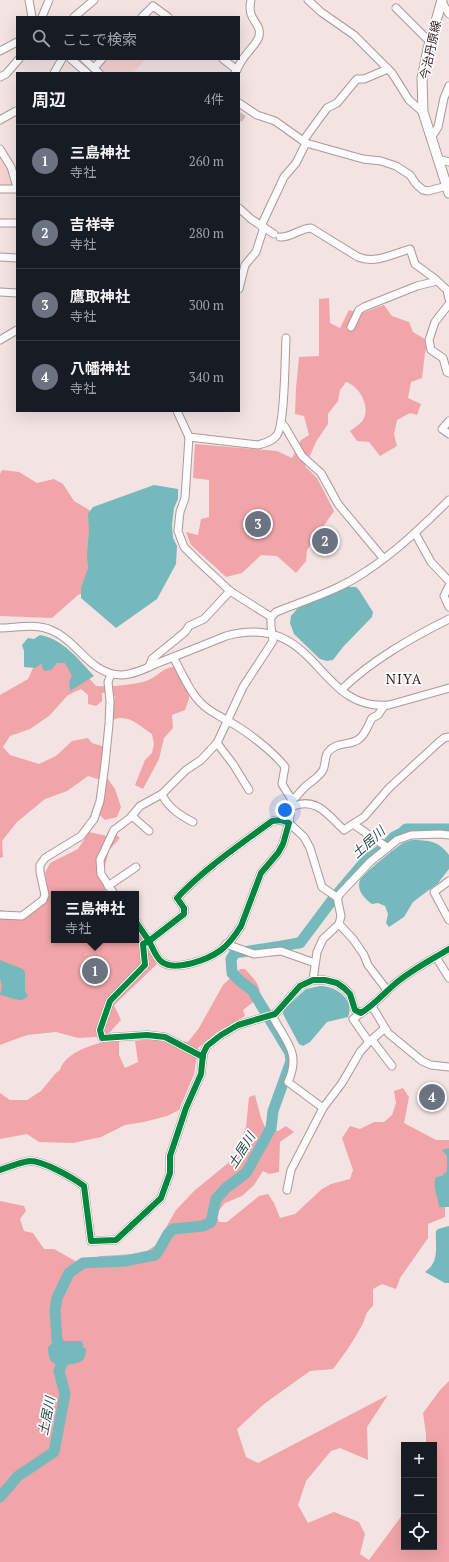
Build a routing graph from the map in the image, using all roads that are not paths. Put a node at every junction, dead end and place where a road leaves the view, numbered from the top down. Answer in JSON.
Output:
{"nodes":[{"id":1,"x":29,"y":0,"type":"edge"},
{"id":2,"x":49,"y":0,"type":"edge"},
{"id":3,"x":94,"y":0,"type":"edge"},
{"id":4,"x":251,"y":0,"type":"edge"},
{"id":5,"x":308,"y":0,"type":"edge"},
{"id":6,"x":442,"y":1,"type":"edge"},
{"id":7,"x":396,"y":8,"type":"dead end"},
{"id":8,"x":449,"y":14,"type":"edge"},
{"id":9,"x":32,"y":16,"type":"edge"},
{"id":10,"x":42,"y":16,"type":"edge"},
{"id":11,"x":75,"y":16,"type":"edge"},
{"id":12,"x":143,"y":16,"type":"edge"},
{"id":13,"x":167,"y":16,"type":"edge"},
{"id":14,"x":430,"y":42,"type":"junction"},
{"id":15,"x":16,"y":43,"type":"edge"},
{"id":16,"x":0,"y":51,"type":"edge"},
{"id":17,"x":18,"y":60,"type":"edge"},
{"id":18,"x":61,"y":60,"type":"edge"},
{"id":19,"x":72,"y":60,"type":"edge"},
{"id":20,"x":85,"y":60,"type":"edge"},
{"id":21,"x":102,"y":60,"type":"edge"},
{"id":22,"x":224,"y":60,"type":"edge"},
{"id":23,"x":388,"y":69,"type":"junction"},
{"id":24,"x":97,"y":70,"type":"edge"},
{"id":25,"x":236,"y":71,"type":"edge"},
{"id":26,"x":55,"y":72,"type":"edge"},
{"id":27,"x":86,"y":72,"type":"edge"},
{"id":28,"x":0,"y":78,"type":"edge"},
{"id":29,"x":449,"y":86,"type":"edge"},
{"id":30,"x":240,"y":104,"type":"edge"},
{"id":31,"x":16,"y":112,"type":"edge"},
{"id":32,"x":423,"y":112,"type":"junction"},
{"id":33,"x":0,"y":120,"type":"edge"},
{"id":34,"x":431,"y":138,"type":"junction"},
{"id":35,"x":304,"y":142,"type":"junction"},
{"id":36,"x":0,"y":149,"type":"edge"},
{"id":37,"x":438,"y":159,"type":"junction"},
{"id":38,"x":449,"y":162,"type":"edge"},
{"id":39,"x":16,"y":185,"type":"edge"},
{"id":40,"x":16,"y":188,"type":"edge"},
{"id":41,"x":0,"y":189,"type":"edge"},
{"id":42,"x":448,"y":190,"type":"edge"},
{"id":43,"x":240,"y":209,"type":"edge"},
{"id":44,"x":0,"y":223,"type":"edge"},
{"id":45,"x":16,"y":223,"type":"edge"},
{"id":46,"x":262,"y":227,"type":"junction"},
{"id":47,"x":0,"y":257,"type":"edge"},
{"id":48,"x":16,"y":258,"type":"edge"},
{"id":49,"x":437,"y":281,"type":"junction"},
{"id":50,"x":240,"y":285,"type":"edge"},
{"id":51,"x":0,"y":292,"type":"edge"},
{"id":52,"x":16,"y":292,"type":"edge"},
{"id":53,"x":449,"y":299,"type":"edge"},
{"id":54,"x":449,"y":304,"type":"edge"},
{"id":55,"x":351,"y":327,"type":"dead end"},
{"id":56,"x":16,"y":331,"type":"edge"},
{"id":57,"x":286,"y":338,"type":"dead end"},
{"id":58,"x":0,"y":340,"type":"edge"},
{"id":59,"x":449,"y":373,"type":"edge"},
{"id":60,"x":177,"y":412,"type":"edge"},
{"id":61,"x":449,"y":421,"type":"edge"},
{"id":62,"x":281,"y":422,"type":"junction"},
{"id":63,"x":449,"y":434,"type":"edge"},
{"id":64,"x":189,"y":437,"type":"junction"},
{"id":65,"x":449,"y":500,"type":"edge"},
{"id":66,"x":416,"y":533,"type":"junction"},
{"id":67,"x":383,"y":558,"type":"junction"},
{"id":68,"x":449,"y":581,"type":"edge"},
{"id":69,"x":449,"y":586,"type":"edge"},
{"id":70,"x":230,"y":590,"type":"junction"},
{"id":71,"x":449,"y":607,"type":"edge"},
{"id":72,"x":271,"y":617,"type":"junction"},
{"id":73,"x":449,"y":619,"type":"edge"},
{"id":74,"x":0,"y":628,"type":"edge"},
{"id":75,"x":271,"y":634,"type":"junction"},
{"id":76,"x":173,"y":657,"type":"junction"},
{"id":77,"x":149,"y":667,"type":"junction"},
{"id":78,"x":111,"y":674,"type":"junction"},
{"id":79,"x":449,"y":688,"type":"edge"},
{"id":80,"x":341,"y":690,"type":"junction"},
{"id":81,"x":384,"y":706,"type":"junction"},
{"id":82,"x":227,"y":720,"type":"junction"},
{"id":83,"x":449,"y":737,"type":"edge"},
{"id":84,"x":217,"y":743,"type":"junction"},
{"id":85,"x":249,"y":790,"type":"dead end"},
{"id":86,"x":162,"y":794,"type":"junction"},
{"id":87,"x":293,"y":803,"type":"junction"},
{"id":88,"x":132,"y":816,"type":"junction"},
{"id":89,"x":194,"y":822,"type":"dead end"},
{"id":90,"x":289,"y":823,"type":"junction"},
{"id":91,"x":353,"y":824,"type":"junction"},
{"id":92,"x":149,"y":831,"type":"dead end"},
{"id":93,"x":449,"y":835,"type":"edge"},
{"id":94,"x":388,"y":848,"type":"junction"},
{"id":95,"x":136,"y":867,"type":"dead end"},
{"id":96,"x":449,"y":881,"type":"edge"},
{"id":97,"x":108,"y":886,"type":"junction"},
{"id":98,"x":112,"y":891,"type":"edge"},
{"id":99,"x":337,"y":898,"type":"junction"},
{"id":100,"x":0,"y":915,"type":"edge"},
{"id":101,"x":449,"y":920,"type":"edge"},
{"id":102,"x":339,"y":924,"type":"junction"},
{"id":103,"x":139,"y":926,"type":"edge"},
{"id":104,"x":149,"y":941,"type":"junction"},
{"id":105,"x":226,"y":944,"type":"junction"},
{"id":106,"x":449,"y":949,"type":"edge"},
{"id":107,"x":436,"y":957,"type":"junction"},
{"id":108,"x":315,"y":963,"type":"junction"},
{"id":109,"x":449,"y":978,"type":"edge"},
{"id":110,"x":313,"y":980,"type":"junction"},
{"id":111,"x":387,"y":990,"type":"junction"},
{"id":112,"x":372,"y":1006,"type":"junction"},
{"id":113,"x":361,"y":1013,"type":"junction"},
{"id":114,"x":272,"y":1015,"type":"junction"},
{"id":115,"x":385,"y":1028,"type":"junction"},
{"id":116,"x":370,"y":1041,"type":"junction"},
{"id":117,"x":203,"y":1057,"type":"junction"},
{"id":118,"x":392,"y":1066,"type":"dead end"},
{"id":119,"x":449,"y":1067,"type":"edge"},
{"id":120,"x":323,"y":1108,"type":"junction"},
{"id":121,"x":0,"y":1170,"type":"edge"},
{"id":122,"x":287,"y":1190,"type":"dead end"}],
"edges":[{"from":1,"to":9,"type":"street"},
{"from":2,"to":10,"type":"street"},
{"from":3,"to":11,"type":"street"},
{"from":4,"to":25,"type":"street"},
{"from":5,"to":23,"type":"street"},
{"from":6,"to":8,"type":"street"},
{"from":6,"to":14,"type":"main road","name":"今治丹原線"},
{"from":7,"to":14,"type":"street"},
{"from":12,"to":13,"type":"street"},
{"from":14,"to":32,"type":"main road","name":"今治丹原線"},
{"from":15,"to":16,"type":"street"},
{"from":17,"to":28,"type":"street"},
{"from":18,"to":26,"type":"street"},
{"from":19,"to":27,"type":"street"},
{"from":20,"to":24,"type":"street"},
{"from":21,"to":24,"type":"street"},
{"from":22,"to":25,"type":"street"},
{"from":23,"to":32,"type":"street"},
{"from":23,"to":35,"type":"street"},
{"from":29,"to":34,"type":"street"},
{"from":30,"to":35,"type":"street"},
{"from":31,"to":33,"type":"street"},
{"from":32,"to":34,"type":"main road","name":"今治丹原線"},
{"from":34,"to":37,"type":"main road","name":"今治丹原線"},
{"from":35,"to":42,"type":"street"},
{"from":35,"to":46,"type":"street"},
{"from":36,"to":39,"type":"street"},
{"from":37,"to":38,"type":"street"},
{"from":37,"to":42,"type":"main road","name":"今治丹原線"},
{"from":40,"to":41,"type":"street"},
{"from":43,"to":46,"type":"street"},
{"from":44,"to":45,"type":"street"},
{"from":46,"to":49,"type":"street"},
{"from":46,"to":50,"type":"street"},
{"from":47,"to":48,"type":"street"},
{"from":49,"to":53,"type":"street"},
{"from":49,"to":55,"type":"street"},
{"from":51,"to":52,"type":"street"},
{"from":54,"to":59,"type":"street"},
{"from":56,"to":58,"type":"street"},
{"from":57,"to":62,"type":"street"},
{"from":60,"to":64,"type":"street"},
{"from":61,"to":63,"type":"street"},
{"from":62,"to":64,"type":"street"},
{"from":62,"to":67,"type":"street"},
{"from":64,"to":70,"type":"street"},
{"from":65,"to":66,"type":"street"},
{"from":66,"to":67,"type":"street"},
{"from":66,"to":68,"type":"street"},
{"from":67,"to":72,"type":"street"},
{"from":69,"to":71,"type":"street"},
{"from":70,"to":72,"type":"street"},
{"from":70,"to":77,"type":"street"},
{"from":72,"to":75,"type":"street"},
{"from":73,"to":80,"type":"street"},
{"from":74,"to":78,"type":"street"},
{"from":75,"to":76,"type":"street"},
{"from":75,"to":80,"type":"street"},
{"from":75,"to":82,"type":"street"},
{"from":76,"to":77,"type":"street"},
{"from":76,"to":82,"type":"street"},
{"from":77,"to":78,"type":"street"},
{"from":78,"to":100,"type":"street"},
{"from":79,"to":81,"type":"street"},
{"from":80,"to":81,"type":"street"},
{"from":81,"to":87,"type":"street"},
{"from":82,"to":84,"type":"street"},
{"from":82,"to":87,"type":"street"},
{"from":83,"to":91,"type":"street"},
{"from":84,"to":85,"type":"street"},
{"from":84,"to":86,"type":"street"},
{"from":86,"to":88,"type":"street"},
{"from":86,"to":89,"type":"street"},
{"from":87,"to":90,"type":"street"},
{"from":87,"to":91,"type":"street"},
{"from":88,"to":92,"type":"street"},
{"from":88,"to":97,"type":"street"},
{"from":90,"to":99,"type":"street"},
{"from":90,"to":104,"type":"street"},
{"from":90,"to":105,"type":"street"},
{"from":91,"to":94,"type":"street"},
{"from":93,"to":94,"type":"street"},
{"from":94,"to":99,"type":"street"},
{"from":95,"to":97,"type":"street"},
{"from":96,"to":101,"type":"street"},
{"from":97,"to":98,"type":"street"},
{"from":99,"to":102,"type":"street"},
{"from":102,"to":108,"type":"street"},
{"from":102,"to":111,"type":"street"},
{"from":103,"to":104,"type":"street"},
{"from":104,"to":105,"type":"street"},
{"from":104,"to":117,"type":"street"},
{"from":105,"to":108,"type":"street"},
{"from":106,"to":107,"type":"street"},
{"from":107,"to":109,"type":"street"},
{"from":107,"to":111,"type":"street"},
{"from":108,"to":110,"type":"street"},
{"from":110,"to":113,"type":"street"},
{"from":110,"to":114,"type":"street"},
{"from":111,"to":112,"type":"street"},
{"from":112,"to":113,"type":"street"},
{"from":112,"to":115,"type":"street"},
{"from":113,"to":116,"type":"street"},
{"from":114,"to":117,"type":"street"},
{"from":114,"to":120,"type":"street"},
{"from":115,"to":116,"type":"street"},
{"from":115,"to":119,"type":"street"},
{"from":116,"to":118,"type":"street"},
{"from":116,"to":120,"type":"street"},
{"from":117,"to":121,"type":"street"},
{"from":120,"to":122,"type":"street"}]}
